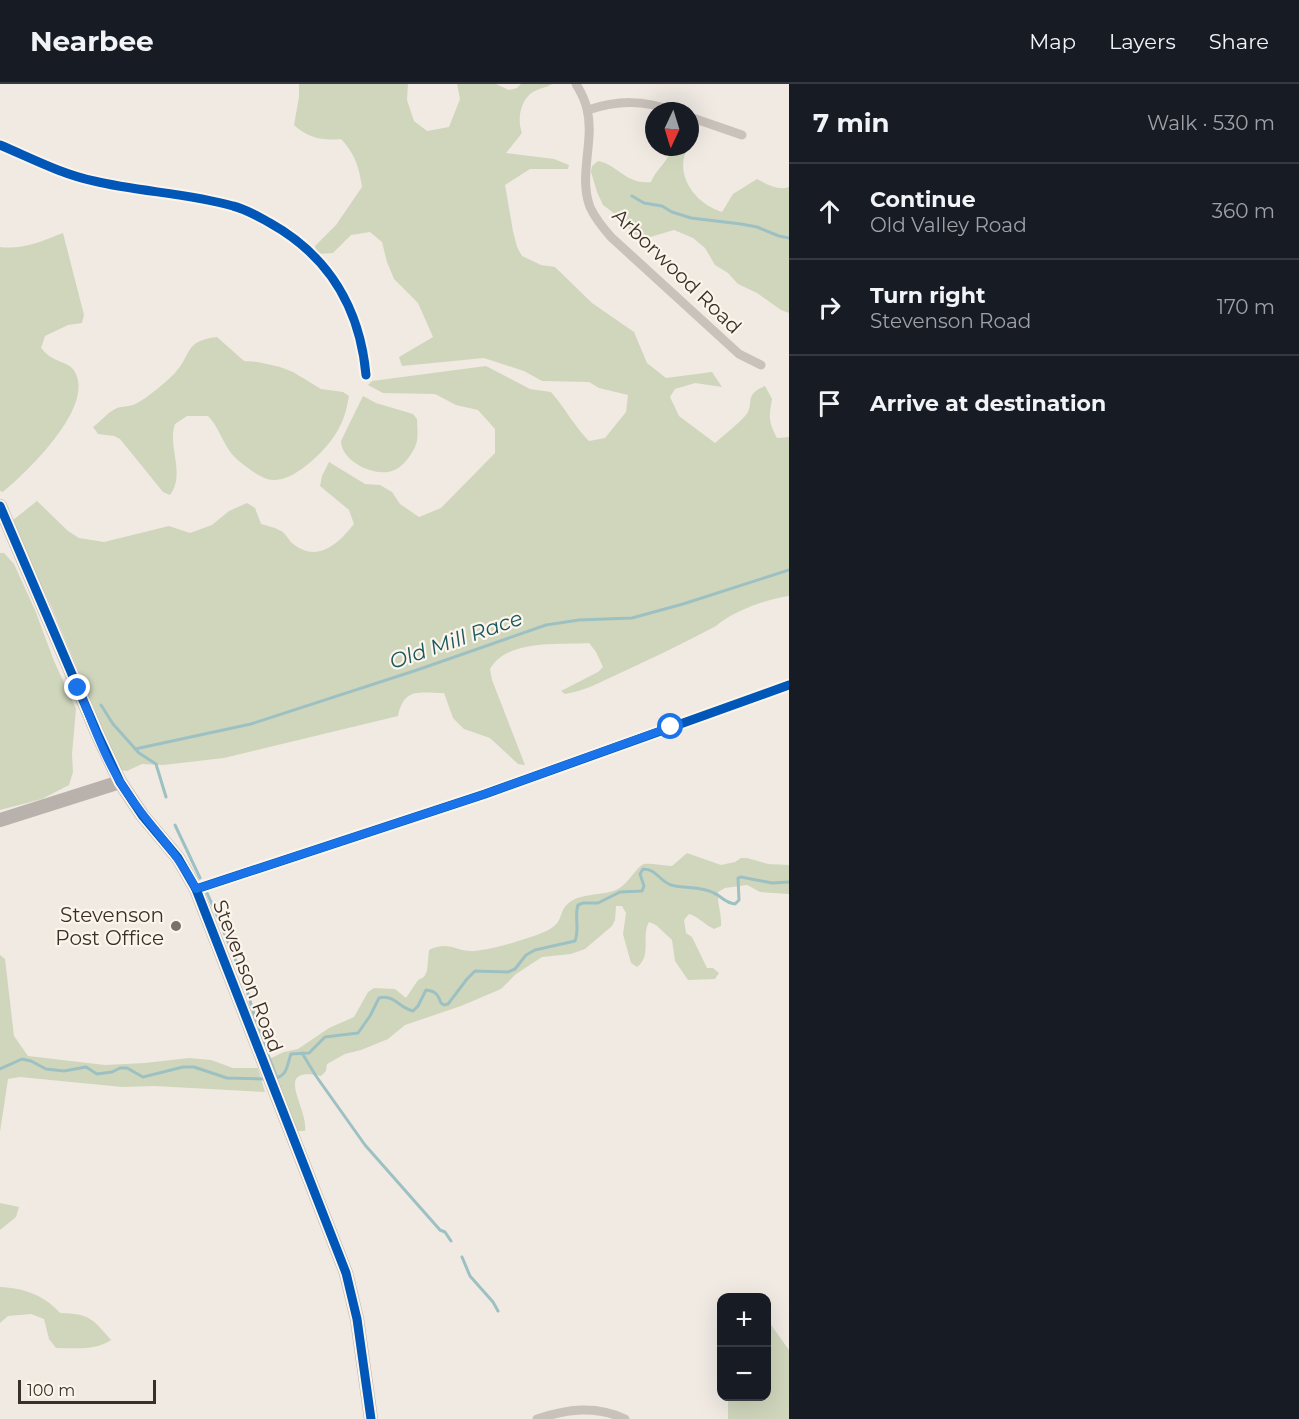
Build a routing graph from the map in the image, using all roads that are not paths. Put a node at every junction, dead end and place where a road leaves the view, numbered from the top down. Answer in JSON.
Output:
{"nodes":[{"id":1,"x":576,"y":84,"type":"edge"},
{"id":2,"x":645,"y":103,"type":"edge"},
{"id":3,"x":588,"y":110,"type":"junction"},
{"id":4,"x":699,"y":120,"type":"edge"},
{"id":5,"x":742,"y":135,"type":"dead end"},
{"id":6,"x":0,"y":145,"type":"edge"},
{"id":7,"x":761,"y":365,"type":"dead end"},
{"id":8,"x":366,"y":375,"type":"dead end"},
{"id":9,"x":0,"y":506,"type":"edge"},
{"id":10,"x":789,"y":685,"type":"edge"},
{"id":11,"x":120,"y":782,"type":"junction"},
{"id":12,"x":0,"y":820,"type":"edge"},
{"id":13,"x":196,"y":889,"type":"junction"},
{"id":14,"x":371,"y":1419,"type":"edge"},
{"id":15,"x":537,"y":1419,"type":"edge"},
{"id":16,"x":625,"y":1419,"type":"edge"}],
"edges":[{"from":1,"to":3,"type":"street","name":"Arborwood Road"},
{"from":2,"to":3,"type":"street"},
{"from":3,"to":7,"type":"street","name":"Arborwood Road"},
{"from":4,"to":5,"type":"street"},
{"from":6,"to":8,"type":"street"},
{"from":9,"to":11,"type":"street","name":"Stevenson Road"},
{"from":10,"to":13,"type":"street"},
{"from":11,"to":12,"type":"street"},
{"from":11,"to":13,"type":"street","name":"Stevenson Road"},
{"from":13,"to":14,"type":"street","name":"Stevenson Road"},
{"from":15,"to":16,"type":"street"}]}
